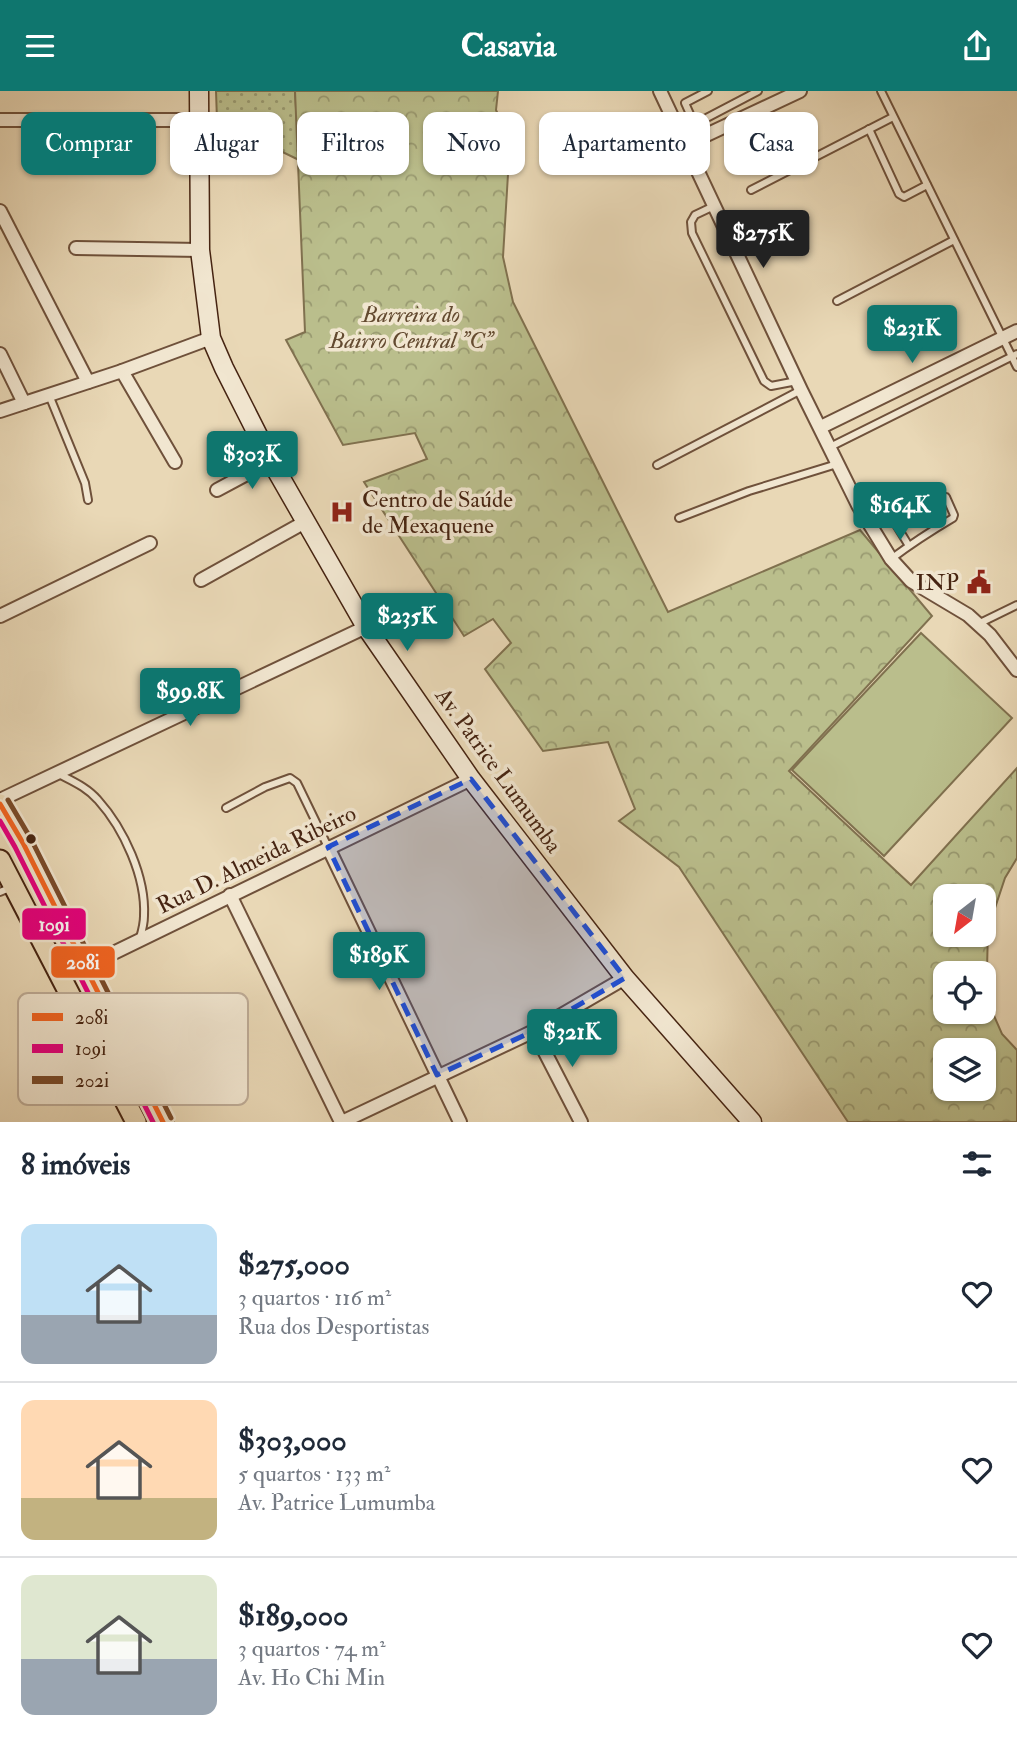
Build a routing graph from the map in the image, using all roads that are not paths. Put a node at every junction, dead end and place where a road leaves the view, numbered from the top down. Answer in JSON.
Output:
{"nodes":[{"id":1,"x":199,"y":91,"type":"edge"},
{"id":2,"x":660,"y":91,"type":"edge"},
{"id":3,"x":708,"y":91,"type":"edge"},
{"id":4,"x":758,"y":91,"type":"edge"},
{"id":5,"x":800,"y":91,"type":"edge"},
{"id":6,"x":881,"y":91,"type":"edge"},
{"id":7,"x":199,"y":112,"type":"edge"},
{"id":8,"x":670,"y":112,"type":"edge"},
{"id":9,"x":894,"y":117,"type":"junction"},
{"id":10,"x":0,"y":120,"type":"edge"},
{"id":11,"x":170,"y":120,"type":"edge"},
{"id":12,"x":869,"y":129,"type":"junction"},
{"id":13,"x":710,"y":133,"type":"edge"},
{"id":14,"x":199,"y":175,"type":"edge"},
{"id":15,"x":699,"y":175,"type":"edge"},
{"id":16,"x":927,"y":185,"type":"junction"},
{"id":17,"x":751,"y":190,"type":"dead end"},
{"id":18,"x":714,"y":206,"type":"junction"},
{"id":19,"x":0,"y":211,"type":"edge"},
{"id":20,"x":954,"y":240,"type":"junction"},
{"id":21,"x":76,"y":248,"type":"dead end"},
{"id":22,"x":200,"y":250,"type":"junction"},
{"id":23,"x":837,"y":301,"type":"dead end"},
{"id":24,"x":1017,"y":331,"type":"edge"},
{"id":25,"x":211,"y":338,"type":"junction"},
{"id":26,"x":1002,"y":339,"type":"junction"},
{"id":27,"x":0,"y":354,"type":"edge"},
{"id":28,"x":1014,"y":355,"type":"edge"},
{"id":29,"x":1017,"y":367,"type":"edge"},
{"id":30,"x":121,"y":372,"type":"junction"},
{"id":31,"x":88,"y":382,"type":"junction"},
{"id":32,"x":799,"y":385,"type":"junction"},
{"id":33,"x":50,"y":395,"type":"junction"},
{"id":34,"x":24,"y":403,"type":"junction"},
{"id":35,"x":0,"y":411,"type":"edge"},
{"id":36,"x":821,"y":427,"type":"junction"},
{"id":37,"x":830,"y":447,"type":"junction"},
{"id":38,"x":271,"y":461,"type":"junction"},
{"id":39,"x":175,"y":463,"type":"dead end"},
{"id":40,"x":839,"y":463,"type":"junction"},
{"id":41,"x":657,"y":465,"type":"dead end"},
{"id":42,"x":217,"y":491,"type":"dead end"},
{"id":43,"x":88,"y":500,"type":"dead end"},
{"id":44,"x":679,"y":518,"type":"dead end"},
{"id":45,"x":305,"y":522,"type":"junction"},
{"id":46,"x":149,"y":543,"type":"dead end"},
{"id":47,"x":909,"y":546,"type":"junction"},
{"id":48,"x":891,"y":559,"type":"junction"},
{"id":49,"x":201,"y":580,"type":"dead end"},
{"id":50,"x":1017,"y":605,"type":"edge"},
{"id":51,"x":0,"y":616,"type":"edge"},
{"id":52,"x":973,"y":620,"type":"junction"},
{"id":53,"x":366,"y":627,"type":"junction"},
{"id":54,"x":1017,"y":670,"type":"edge"},
{"id":55,"x":55,"y":772,"type":"junction"},
{"id":56,"x":471,"y":779,"type":"junction"},
{"id":57,"x":0,"y":802,"type":"edge"},
{"id":58,"x":226,"y":808,"type":"dead end"},
{"id":59,"x":328,"y":847,"type":"junction"},
{"id":60,"x":0,"y":860,"type":"edge"},
{"id":61,"x":7,"y":889,"type":"edge"},
{"id":62,"x":230,"y":895,"type":"junction"},
{"id":63,"x":140,"y":938,"type":"junction"},
{"id":64,"x":84,"y":967,"type":"junction"},
{"id":65,"x":62,"y":978,"type":"junction"},
{"id":66,"x":625,"y":978,"type":"junction"},
{"id":67,"x":70,"y":993,"type":"edge"},
{"id":68,"x":97,"y":993,"type":"edge"},
{"id":69,"x":534,"y":1031,"type":"junction"},
{"id":70,"x":437,"y":1075,"type":"junction"},
{"id":71,"x":127,"y":1105,"type":"edge"},
{"id":72,"x":154,"y":1105,"type":"edge"},
{"id":73,"x":136,"y":1122,"type":"edge"},
{"id":74,"x":163,"y":1122,"type":"edge"},
{"id":75,"x":341,"y":1122,"type":"edge"},
{"id":76,"x":460,"y":1122,"type":"edge"},
{"id":77,"x":581,"y":1122,"type":"edge"},
{"id":78,"x":752,"y":1122,"type":"edge"}],
"edges":[{"from":1,"to":7,"type":"main road","name":"Av. Patrice Lumumba"},
{"from":2,"to":8,"type":"street"},
{"from":3,"to":4,"type":"lane"},
{"from":5,"to":13,"type":"street"},
{"from":6,"to":9,"type":"lane"},
{"from":9,"to":12,"type":"lane"},
{"from":9,"to":16,"type":"lane"},
{"from":10,"to":11,"type":"street"},
{"from":12,"to":16,"type":"lane"},
{"from":12,"to":17,"type":"lane"},
{"from":14,"to":22,"type":"main road","name":"Av. Patrice Lumumba"},
{"from":15,"to":18,"type":"street"},
{"from":16,"to":20,"type":"lane"},
{"from":18,"to":32,"type":"street"},
{"from":18,"to":32,"type":"lane"},
{"from":19,"to":31,"type":"street"},
{"from":20,"to":23,"type":"lane"},
{"from":20,"to":26,"type":"lane"},
{"from":21,"to":22,"type":"street"},
{"from":22,"to":25,"type":"main road","name":"Av. Patrice Lumumba"},
{"from":24,"to":26,"type":"street"},
{"from":25,"to":30,"type":"street"},
{"from":25,"to":38,"type":"main road","name":"Av. Patrice Lumumba"},
{"from":26,"to":28,"type":"lane"},
{"from":26,"to":36,"type":"street"},
{"from":27,"to":34,"type":"street"},
{"from":28,"to":29,"type":"lane"},
{"from":28,"to":37,"type":"lane"},
{"from":30,"to":31,"type":"street"},
{"from":30,"to":39,"type":"street"},
{"from":31,"to":33,"type":"street"},
{"from":32,"to":36,"type":"street"},
{"from":32,"to":41,"type":"lane"},
{"from":33,"to":34,"type":"street"},
{"from":33,"to":43,"type":"lane"},
{"from":34,"to":35,"type":"street"},
{"from":36,"to":37,"type":"street"},
{"from":37,"to":40,"type":"street"},
{"from":38,"to":42,"type":"street"},
{"from":38,"to":45,"type":"main road","name":"Av. Patrice Lumumba"},
{"from":40,"to":44,"type":"lane"},
{"from":40,"to":48,"type":"street"},
{"from":45,"to":49,"type":"street"},
{"from":45,"to":53,"type":"main road","name":"Av. Patrice Lumumba"},
{"from":46,"to":51,"type":"street"},
{"from":47,"to":47,"type":"lane"},
{"from":47,"to":48,"type":"lane"},
{"from":48,"to":52,"type":"street"},
{"from":50,"to":52,"type":"lane"},
{"from":52,"to":54,"type":"street"},
{"from":53,"to":55,"type":"street"},
{"from":53,"to":56,"type":"main road","name":"Av. Patrice Lumumba"},
{"from":55,"to":57,"type":"street"},
{"from":55,"to":63,"type":"lane"},
{"from":56,"to":59,"type":"street","name":"Rua D. Almeida Ribeiro"},
{"from":56,"to":66,"type":"main road","name":"Av. Patrice Lumumba"},
{"from":57,"to":64,"type":"main road"},
{"from":58,"to":59,"type":"lane"},
{"from":59,"to":62,"type":"street","name":"Rua D. Almeida Ribeiro"},
{"from":59,"to":70,"type":"street"},
{"from":60,"to":61,"type":"main road"},
{"from":61,"to":65,"type":"main road"},
{"from":62,"to":63,"type":"street","name":"Rua D. Almeida Ribeiro"},
{"from":62,"to":75,"type":"street"},
{"from":63,"to":64,"type":"street","name":"Rua D. Almeida Ribeiro"},
{"from":64,"to":65,"type":"street","name":"Rua D. Almeida Ribeiro"},
{"from":64,"to":68,"type":"main road"},
{"from":65,"to":67,"type":"main road"},
{"from":66,"to":69,"type":"street"},
{"from":66,"to":78,"type":"main road","name":"Av. Patrice Lumumba"},
{"from":69,"to":70,"type":"street"},
{"from":69,"to":77,"type":"street"},
{"from":70,"to":75,"type":"street"},
{"from":70,"to":76,"type":"street"},
{"from":71,"to":73,"type":"main road"},
{"from":72,"to":74,"type":"main road"}]}
